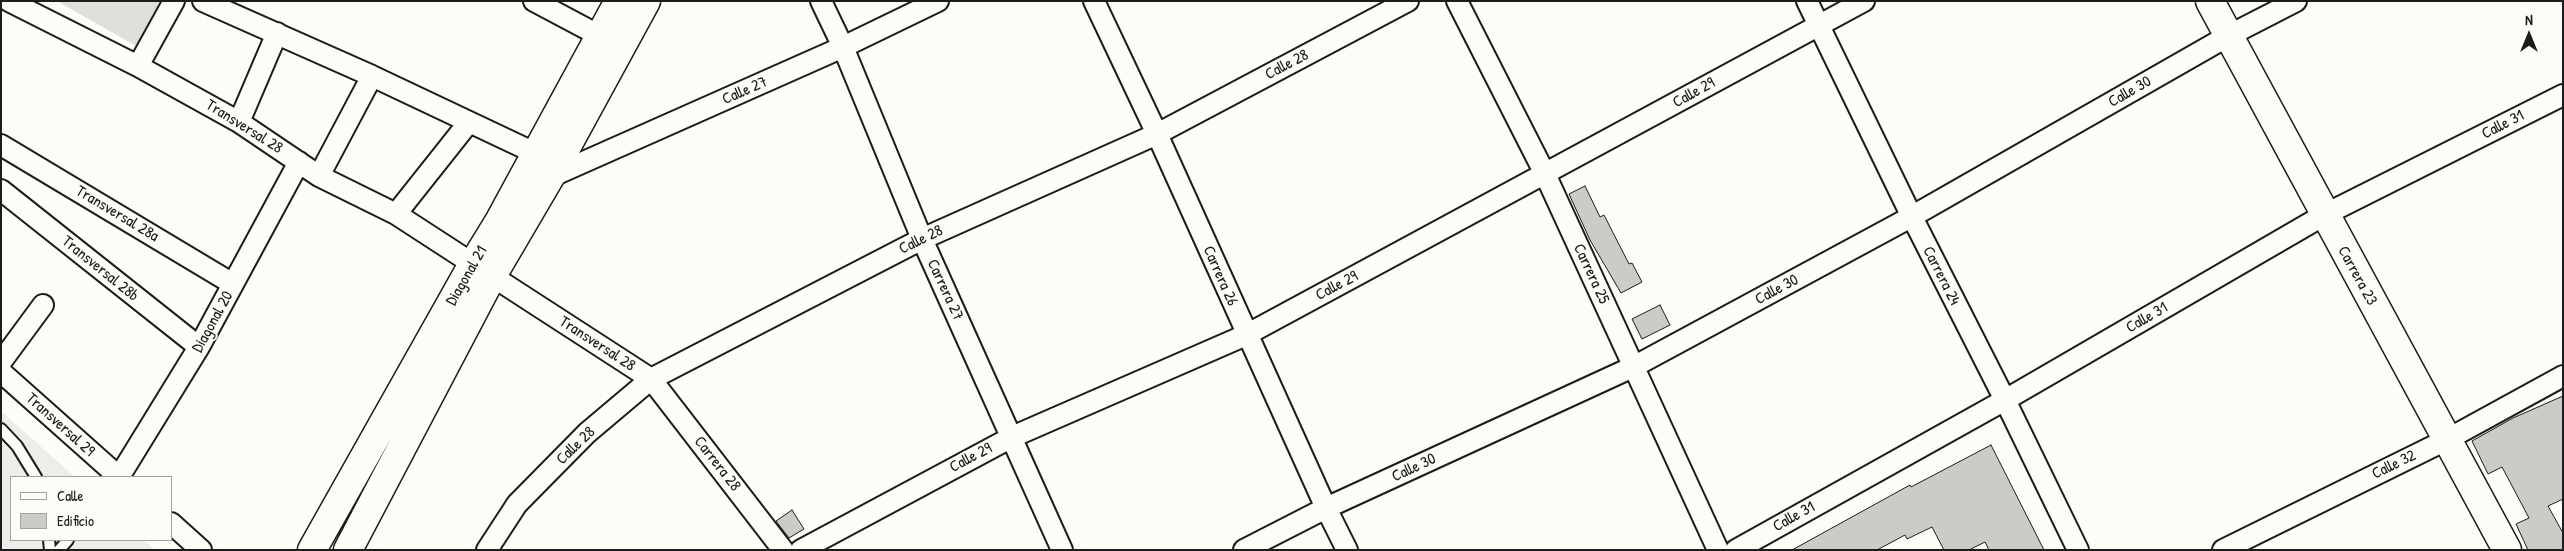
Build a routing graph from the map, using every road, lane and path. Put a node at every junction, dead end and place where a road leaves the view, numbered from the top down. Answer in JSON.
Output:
{"nodes":[{"id":1,"x":10,"y":1,"type":"edge"},
{"id":2,"x":174,"y":1,"type":"edge"},
{"id":3,"x":204,"y":1,"type":"edge"},
{"id":4,"x":534,"y":1,"type":"edge"},
{"id":5,"x":619,"y":1,"type":"edge"},
{"id":6,"x":646,"y":1,"type":"edge"},
{"id":7,"x":821,"y":1,"type":"edge"},
{"id":8,"x":938,"y":1,"type":"edge"},
{"id":9,"x":1094,"y":1,"type":"edge"},
{"id":10,"x":1408,"y":1,"type":"edge"},
{"id":11,"x":1457,"y":1,"type":"edge"},
{"id":12,"x":1807,"y":1,"type":"edge"},
{"id":13,"x":1864,"y":1,"type":"edge"},
{"id":14,"x":2210,"y":1,"type":"edge"},
{"id":15,"x":2296,"y":1,"type":"edge"},
{"id":16,"x":1,"y":14,"type":"edge"},
{"id":17,"x":1818,"y":25,"type":"junction"},
{"id":18,"x":277,"y":33,"type":"junction"},
{"id":19,"x":600,"y":36,"type":"junction"},
{"id":20,"x":2228,"y":36,"type":"junction"},
{"id":21,"x":843,"y":47,"type":"junction"},
{"id":22,"x":138,"y":66,"type":"junction"},
{"id":23,"x":372,"y":76,"type":"junction"},
{"id":24,"x":2563,"y":95,"type":"edge"},
{"id":25,"x":239,"y":122,"type":"junction"},
{"id":26,"x":469,"y":122,"type":"junction"},
{"id":27,"x":1157,"y":134,"type":"junction"},
{"id":28,"x":1,"y":145,"type":"edge"},
{"id":29,"x":537,"y":154,"type":"junction"},
{"id":30,"x":299,"y":162,"type":"junction"},
{"id":31,"x":1545,"y":174,"type":"junction"},
{"id":32,"x":319,"y":176,"type":"junction"},
{"id":33,"x":550,"y":177,"type":"junction"},
{"id":34,"x":1,"y":190,"type":"edge"},
{"id":35,"x":396,"y":214,"type":"junction"},
{"id":36,"x":2324,"y":215,"type":"junction"},
{"id":37,"x":1911,"y":217,"type":"junction"},
{"id":38,"x":922,"y":238,"type":"junction"},
{"id":39,"x":483,"y":270,"type":"junction"},
{"id":40,"x":233,"y":284,"type":"junction"},
{"id":41,"x":43,"y":305,"type":"dead end"},
{"id":42,"x":1246,"y":335,"type":"junction"},
{"id":43,"x":199,"y":348,"type":"junction"},
{"id":44,"x":1,"y":362,"type":"edge"},
{"id":45,"x":1635,"y":366,"type":"junction"},
{"id":46,"x":1,"y":372,"type":"edge"},
{"id":47,"x":2563,"y":376,"type":"edge"},
{"id":48,"x":651,"y":379,"type":"junction"},
{"id":49,"x":2005,"y":400,"type":"junction"},
{"id":50,"x":1,"y":429,"type":"edge"},
{"id":51,"x":1012,"y":436,"type":"junction"},
{"id":52,"x":2448,"y":439,"type":"junction"},
{"id":53,"x":35,"y":476,"type":"edge"},
{"id":54,"x":118,"y":476,"type":"edge"},
{"id":55,"x":120,"y":476,"type":"edge"},
{"id":56,"x":1326,"y":508,"type":"junction"},
{"id":57,"x":172,"y":524,"type":"edge"},
{"id":58,"x":201,"y":550,"type":"edge"},
{"id":59,"x":312,"y":550,"type":"edge"},
{"id":60,"x":348,"y":550,"type":"edge"},
{"id":61,"x":487,"y":550,"type":"edge"},
{"id":62,"x":783,"y":550,"type":"edge"},
{"id":63,"x":801,"y":550,"type":"edge"},
{"id":64,"x":1062,"y":550,"type":"edge"},
{"id":65,"x":1244,"y":550,"type":"edge"},
{"id":66,"x":1347,"y":550,"type":"edge"},
{"id":67,"x":1718,"y":550,"type":"edge"},
{"id":68,"x":1736,"y":550,"type":"edge"},
{"id":69,"x":2078,"y":550,"type":"edge"},
{"id":70,"x":2223,"y":550,"type":"edge"},
{"id":71,"x":2507,"y":550,"type":"edge"}],
"edges":[{"from":1,"to":16,"type":"street"},
{"from":1,"to":22,"type":"street","name":"Transversal 28"},
{"from":2,"to":22,"type":"street"},
{"from":3,"to":18,"type":"street"},
{"from":4,"to":19,"type":"street"},
{"from":5,"to":19,"type":"main road","name":"Diagonal 21"},
{"from":6,"to":33,"type":"main road","name":"Diagonal 21"},
{"from":7,"to":21,"type":"street","name":"Carrera 27"},
{"from":8,"to":21,"type":"street","name":"Calle 27"},
{"from":9,"to":27,"type":"street","name":"Carrera 26"},
{"from":10,"to":27,"type":"street","name":"Calle 28"},
{"from":11,"to":31,"type":"street","name":"Carrera 25"},
{"from":12,"to":17,"type":"street","name":"Carrera 24"},
{"from":13,"to":17,"type":"street","name":"Calle 29"},
{"from":14,"to":20,"type":"main road","name":"Carrera 23"},
{"from":15,"to":20,"type":"street","name":"Calle 30"},
{"from":17,"to":31,"type":"street","name":"Calle 29"},
{"from":17,"to":37,"type":"street","name":"Carrera 24"},
{"from":18,"to":23,"type":"street"},
{"from":18,"to":25,"type":"street"},
{"from":19,"to":29,"type":"main road","name":"Diagonal 21"},
{"from":20,"to":36,"type":"main road","name":"Carrera 23"},
{"from":20,"to":37,"type":"street","name":"Calle 30"},
{"from":21,"to":33,"type":"street","name":"Calle 27"},
{"from":21,"to":38,"type":"street","name":"Carrera 27"},
{"from":22,"to":25,"type":"street","name":"Transversal 28"},
{"from":23,"to":26,"type":"street"},
{"from":23,"to":32,"type":"street"},
{"from":24,"to":36,"type":"street","name":"Calle 31"},
{"from":25,"to":30,"type":"street","name":"Transversal 28"},
{"from":26,"to":29,"type":"street"},
{"from":26,"to":35,"type":"street"},
{"from":27,"to":38,"type":"street","name":"Calle 28"},
{"from":27,"to":42,"type":"street","name":"Carrera 26"},
{"from":28,"to":40,"type":"street","name":"Transversal 28a"},
{"from":29,"to":39,"type":"main road","name":"Diagonal 21"},
{"from":30,"to":32,"type":"street","name":"Transversal 28"},
{"from":30,"to":40,"type":"street","name":"Diagonal 20"},
{"from":31,"to":42,"type":"street","name":"Calle 29"},
{"from":31,"to":45,"type":"street","name":"Carrera 25"},
{"from":32,"to":35,"type":"street","name":"Transversal 28"},
{"from":33,"to":39,"type":"main road","name":"Diagonal 21"},
{"from":34,"to":43,"type":"street","name":"Transversal 28b"},
{"from":35,"to":39,"type":"street","name":"Transversal 28"},
{"from":36,"to":49,"type":"street","name":"Calle 31"},
{"from":36,"to":52,"type":"main road","name":"Carrera 23"},
{"from":37,"to":45,"type":"street","name":"Calle 30"},
{"from":37,"to":49,"type":"street","name":"Carrera 24"},
{"from":38,"to":48,"type":"street","name":"Calle 28"},
{"from":38,"to":51,"type":"street","name":"Carrera 27"},
{"from":39,"to":48,"type":"street","name":"Transversal 28"},
{"from":39,"to":59,"type":"main road","name":"Diagonal 21"},
{"from":39,"to":60,"type":"main road","name":"Diagonal 21"},
{"from":40,"to":43,"type":"street","name":"Diagonal 20"},
{"from":41,"to":44,"type":"street"},
{"from":42,"to":51,"type":"street","name":"Calle 29"},
{"from":42,"to":56,"type":"street","name":"Carrera 26"},
{"from":43,"to":55,"type":"street","name":"Diagonal 20"},
{"from":45,"to":56,"type":"street","name":"Calle 30"},
{"from":45,"to":67,"type":"street","name":"Carrera 25"},
{"from":46,"to":54,"type":"street","name":"Transversal 29"},
{"from":47,"to":52,"type":"street","name":"Calle 32"},
{"from":48,"to":61,"type":"street","name":"Calle 28"},
{"from":48,"to":62,"type":"street","name":"Carrera 28"},
{"from":49,"to":68,"type":"street","name":"Calle 31"},
{"from":49,"to":69,"type":"street","name":"Carrera 24"},
{"from":50,"to":53,"type":"lane"},
{"from":51,"to":63,"type":"street","name":"Calle 29"},
{"from":51,"to":64,"type":"street","name":"Carrera 27"},
{"from":52,"to":70,"type":"street","name":"Calle 32"},
{"from":52,"to":71,"type":"main road","name":"Carrera 23"},
{"from":56,"to":65,"type":"street","name":"Calle 30"},
{"from":56,"to":66,"type":"street","name":"Carrera 26"},
{"from":57,"to":58,"type":"street"}]}
